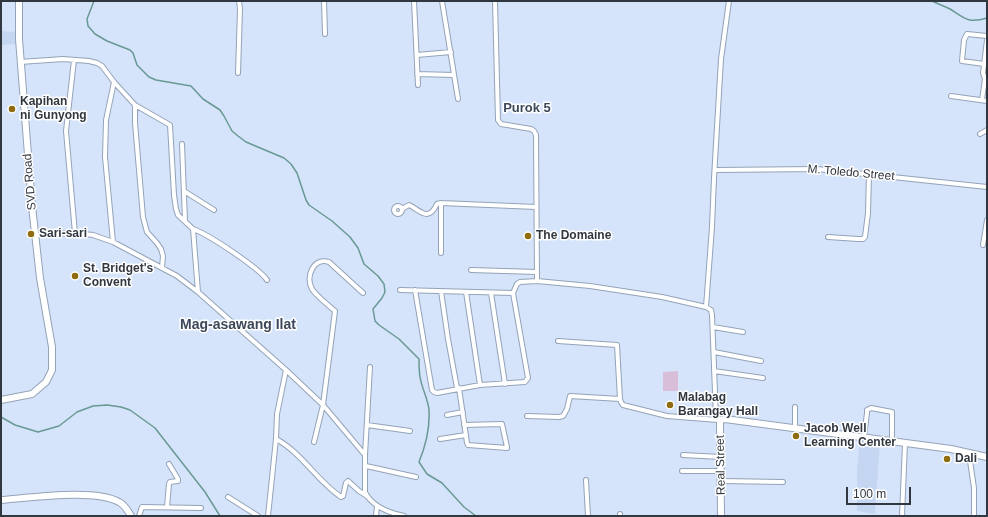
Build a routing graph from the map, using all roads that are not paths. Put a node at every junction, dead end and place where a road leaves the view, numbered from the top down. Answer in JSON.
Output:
{"nodes":[{"id":1,"x":19,"y":1,"type":"edge"},
{"id":2,"x":239,"y":1,"type":"edge"},
{"id":3,"x":324,"y":1,"type":"edge"},
{"id":4,"x":414,"y":1,"type":"edge"},
{"id":5,"x":442,"y":1,"type":"edge"},
{"id":6,"x":495,"y":1,"type":"edge"},
{"id":7,"x":729,"y":1,"type":"edge"},
{"id":8,"x":325,"y":34,"type":"dead end"},
{"id":9,"x":987,"y":36,"type":"edge"},
{"id":10,"x":987,"y":40,"type":"edge"},
{"id":11,"x":451,"y":52,"type":"junction"},
{"id":12,"x":417,"y":55,"type":"junction"},
{"id":13,"x":74,"y":60,"type":"junction"},
{"id":14,"x":20,"y":62,"type":"junction"},
{"id":15,"x":984,"y":64,"type":"junction"},
{"id":16,"x":238,"y":73,"type":"dead end"},
{"id":17,"x":417,"y":74,"type":"junction"},
{"id":18,"x":454,"y":75,"type":"junction"},
{"id":19,"x":114,"y":82,"type":"junction"},
{"id":20,"x":418,"y":85,"type":"dead end"},
{"id":21,"x":951,"y":96,"type":"dead end"},
{"id":22,"x":458,"y":99,"type":"dead end"},
{"id":23,"x":985,"y":100,"type":"edge"},
{"id":24,"x":135,"y":105,"type":"junction"},
{"id":25,"x":987,"y":130,"type":"edge"},
{"id":26,"x":980,"y":134,"type":"dead end"},
{"id":27,"x":182,"y":144,"type":"dead end"},
{"id":28,"x":714,"y":170,"type":"junction"},
{"id":29,"x":869,"y":174,"type":"junction"},
{"id":30,"x":987,"y":187,"type":"edge"},
{"id":31,"x":184,"y":191,"type":"junction"},
{"id":32,"x":441,"y":203,"type":"junction"},
{"id":33,"x":536,"y":207,"type":"junction"},
{"id":34,"x":402,"y":209,"type":"dead end"},
{"id":35,"x":214,"y":210,"type":"dead end"},
{"id":36,"x":987,"y":220,"type":"edge"},
{"id":37,"x":185,"y":221,"type":"junction"},
{"id":38,"x":193,"y":229,"type":"junction"},
{"id":39,"x":75,"y":233,"type":"junction"},
{"id":40,"x":35,"y":235,"type":"junction"},
{"id":41,"x":828,"y":238,"type":"dead end"},
{"id":42,"x":113,"y":242,"type":"junction"},
{"id":43,"x":983,"y":245,"type":"dead end"},
{"id":44,"x":441,"y":253,"type":"dead end"},
{"id":45,"x":162,"y":268,"type":"junction"},
{"id":46,"x":471,"y":270,"type":"dead end"},
{"id":47,"x":537,"y":272,"type":"junction"},
{"id":48,"x":267,"y":280,"type":"dead end"},
{"id":49,"x":537,"y":281,"type":"junction"},
{"id":50,"x":400,"y":290,"type":"dead end"},
{"id":51,"x":415,"y":290,"type":"junction"},
{"id":52,"x":440,"y":291,"type":"junction"},
{"id":53,"x":198,"y":292,"type":"junction"},
{"id":54,"x":466,"y":292,"type":"junction"},
{"id":55,"x":363,"y":293,"type":"dead end"},
{"id":56,"x":491,"y":293,"type":"junction"},
{"id":57,"x":513,"y":293,"type":"junction"},
{"id":58,"x":706,"y":307,"type":"junction"},
{"id":59,"x":713,"y":327,"type":"junction"},
{"id":60,"x":743,"y":332,"type":"dead end"},
{"id":61,"x":558,"y":341,"type":"dead end"},
{"id":62,"x":714,"y":352,"type":"junction"},
{"id":63,"x":761,"y":361,"type":"dead end"},
{"id":64,"x":370,"y":367,"type":"dead end"},
{"id":65,"x":286,"y":370,"type":"junction"},
{"id":66,"x":714,"y":371,"type":"junction"},
{"id":67,"x":763,"y":378,"type":"dead end"},
{"id":68,"x":505,"y":384,"type":"junction"},
{"id":69,"x":480,"y":386,"type":"junction"},
{"id":70,"x":458,"y":388,"type":"junction"},
{"id":71,"x":620,"y":399,"type":"junction"},
{"id":72,"x":1,"y":400,"type":"edge"},
{"id":73,"x":323,"y":406,"type":"junction"},
{"id":74,"x":795,"y":408,"type":"dead end"},
{"id":75,"x":462,"y":412,"type":"junction"},
{"id":76,"x":447,"y":414,"type":"dead end"},
{"id":77,"x":528,"y":416,"type":"dead end"},
{"id":78,"x":718,"y":419,"type":"junction"},
{"id":79,"x":367,"y":425,"type":"junction"},
{"id":80,"x":464,"y":425,"type":"junction"},
{"id":81,"x":795,"y":428,"type":"junction"},
{"id":82,"x":410,"y":431,"type":"dead end"},
{"id":83,"x":466,"y":435,"type":"junction"},
{"id":84,"x":864,"y":436,"type":"junction"},
{"id":85,"x":276,"y":439,"type":"junction"},
{"id":86,"x":440,"y":439,"type":"dead end"},
{"id":87,"x":892,"y":441,"type":"junction"},
{"id":88,"x":314,"y":442,"type":"dead end"},
{"id":89,"x":905,"y":443,"type":"junction"},
{"id":90,"x":365,"y":454,"type":"junction"},
{"id":91,"x":969,"y":454,"type":"junction"},
{"id":92,"x":683,"y":455,"type":"dead end"},
{"id":93,"x":721,"y":457,"type":"junction"},
{"id":94,"x":987,"y":457,"type":"edge"},
{"id":95,"x":169,"y":464,"type":"dead end"},
{"id":96,"x":366,"y":466,"type":"junction"},
{"id":97,"x":682,"y":471,"type":"dead end"},
{"id":98,"x":721,"y":472,"type":"junction"},
{"id":99,"x":416,"y":477,"type":"dead end"},
{"id":100,"x":586,"y":480,"type":"dead end"},
{"id":101,"x":721,"y":481,"type":"junction"},
{"id":102,"x":784,"y":482,"type":"dead end"},
{"id":103,"x":367,"y":496,"type":"junction"},
{"id":104,"x":228,"y":497,"type":"dead end"},
{"id":105,"x":1,"y":500,"type":"edge"},
{"id":106,"x":377,"y":506,"type":"junction"},
{"id":107,"x":168,"y":507,"type":"junction"},
{"id":108,"x":201,"y":508,"type":"dead end"},
{"id":109,"x":131,"y":516,"type":"edge"},
{"id":110,"x":139,"y":516,"type":"edge"},
{"id":111,"x":258,"y":516,"type":"edge"},
{"id":112,"x":268,"y":516,"type":"edge"},
{"id":113,"x":376,"y":516,"type":"edge"},
{"id":114,"x":404,"y":516,"type":"edge"},
{"id":115,"x":588,"y":516,"type":"edge"},
{"id":116,"x":721,"y":516,"type":"edge"},
{"id":117,"x":902,"y":516,"type":"edge"},
{"id":118,"x":974,"y":516,"type":"edge"}],
"edges":[{"from":1,"to":14,"type":"street","name":"SVD Road"},
{"from":2,"to":16,"type":"street"},
{"from":3,"to":8,"type":"street"},
{"from":4,"to":12,"type":"street"},
{"from":5,"to":11,"type":"street"},
{"from":6,"to":33,"type":"street"},
{"from":7,"to":28,"type":"street"},
{"from":9,"to":15,"type":"street"},
{"from":10,"to":15,"type":"street"},
{"from":11,"to":12,"type":"street"},
{"from":11,"to":18,"type":"street"},
{"from":12,"to":17,"type":"street"},
{"from":13,"to":14,"type":"street"},
{"from":13,"to":19,"type":"street"},
{"from":13,"to":39,"type":"street"},
{"from":14,"to":40,"type":"street","name":"SVD Road"},
{"from":15,"to":23,"type":"street"},
{"from":17,"to":18,"type":"street"},
{"from":17,"to":20,"type":"street"},
{"from":18,"to":22,"type":"street"},
{"from":19,"to":24,"type":"street"},
{"from":19,"to":42,"type":"street"},
{"from":21,"to":23,"type":"street"},
{"from":24,"to":37,"type":"street"},
{"from":24,"to":45,"type":"street"},
{"from":25,"to":26,"type":"street"},
{"from":27,"to":31,"type":"street"},
{"from":28,"to":29,"type":"street","name":"M. Toledo Street"},
{"from":28,"to":58,"type":"street"},
{"from":29,"to":30,"type":"street","name":"M. Toledo Street"},
{"from":29,"to":41,"type":"street"},
{"from":31,"to":35,"type":"street"},
{"from":31,"to":37,"type":"street"},
{"from":32,"to":33,"type":"street"},
{"from":32,"to":34,"type":"street"},
{"from":32,"to":44,"type":"street"},
{"from":33,"to":47,"type":"street"},
{"from":36,"to":43,"type":"street"},
{"from":37,"to":38,"type":"street"},
{"from":38,"to":48,"type":"street"},
{"from":38,"to":53,"type":"street"},
{"from":39,"to":40,"type":"street"},
{"from":39,"to":42,"type":"street"},
{"from":40,"to":72,"type":"street","name":"SVD Road"},
{"from":42,"to":45,"type":"street"},
{"from":45,"to":53,"type":"street"},
{"from":46,"to":47,"type":"street"},
{"from":47,"to":49,"type":"street"},
{"from":49,"to":57,"type":"street"},
{"from":49,"to":58,"type":"street"},
{"from":50,"to":51,"type":"street"},
{"from":51,"to":52,"type":"street"},
{"from":51,"to":70,"type":"street"},
{"from":52,"to":54,"type":"street"},
{"from":52,"to":70,"type":"street"},
{"from":53,"to":65,"type":"street"},
{"from":54,"to":56,"type":"street"},
{"from":54,"to":69,"type":"street"},
{"from":55,"to":73,"type":"street"},
{"from":56,"to":57,"type":"street"},
{"from":56,"to":68,"type":"street"},
{"from":57,"to":68,"type":"street"},
{"from":58,"to":59,"type":"street"},
{"from":59,"to":60,"type":"street"},
{"from":59,"to":62,"type":"street"},
{"from":61,"to":71,"type":"street"},
{"from":62,"to":63,"type":"street"},
{"from":62,"to":66,"type":"street"},
{"from":64,"to":79,"type":"street"},
{"from":65,"to":73,"type":"street"},
{"from":65,"to":85,"type":"street"},
{"from":66,"to":67,"type":"street"},
{"from":66,"to":78,"type":"street"},
{"from":68,"to":69,"type":"street"},
{"from":69,"to":70,"type":"street"},
{"from":70,"to":75,"type":"street"},
{"from":71,"to":77,"type":"street"},
{"from":71,"to":78,"type":"street"},
{"from":73,"to":88,"type":"street"},
{"from":73,"to":90,"type":"street"},
{"from":74,"to":81,"type":"street"},
{"from":75,"to":76,"type":"street"},
{"from":75,"to":80,"type":"street"},
{"from":78,"to":81,"type":"street","name":"Real Street"},
{"from":78,"to":93,"type":"street","name":"Real Street"},
{"from":79,"to":82,"type":"street"},
{"from":79,"to":90,"type":"street"},
{"from":80,"to":83,"type":"street"},
{"from":80,"to":83,"type":"street"},
{"from":81,"to":84,"type":"street","name":"Real Street"},
{"from":83,"to":86,"type":"street"},
{"from":84,"to":87,"type":"street","name":"Real Street"},
{"from":84,"to":87,"type":"street"},
{"from":85,"to":103,"type":"street"},
{"from":85,"to":112,"type":"street"},
{"from":87,"to":89,"type":"street","name":"Real Street"},
{"from":89,"to":91,"type":"street","name":"Real Street"},
{"from":89,"to":117,"type":"street"},
{"from":90,"to":96,"type":"street"},
{"from":91,"to":94,"type":"street","name":"Real Street"},
{"from":91,"to":118,"type":"street"},
{"from":92,"to":93,"type":"street"},
{"from":93,"to":98,"type":"street","name":"Real Street"},
{"from":95,"to":107,"type":"street"},
{"from":96,"to":99,"type":"street"},
{"from":96,"to":103,"type":"street"},
{"from":97,"to":98,"type":"street"},
{"from":98,"to":101,"type":"street","name":"Real Street"},
{"from":100,"to":115,"type":"street"},
{"from":101,"to":102,"type":"street"},
{"from":101,"to":116,"type":"street","name":"Real Street"},
{"from":103,"to":106,"type":"street"},
{"from":104,"to":111,"type":"street"},
{"from":105,"to":109,"type":"street"},
{"from":106,"to":113,"type":"street"},
{"from":106,"to":114,"type":"street"},
{"from":107,"to":108,"type":"street"},
{"from":107,"to":110,"type":"street"}]}
